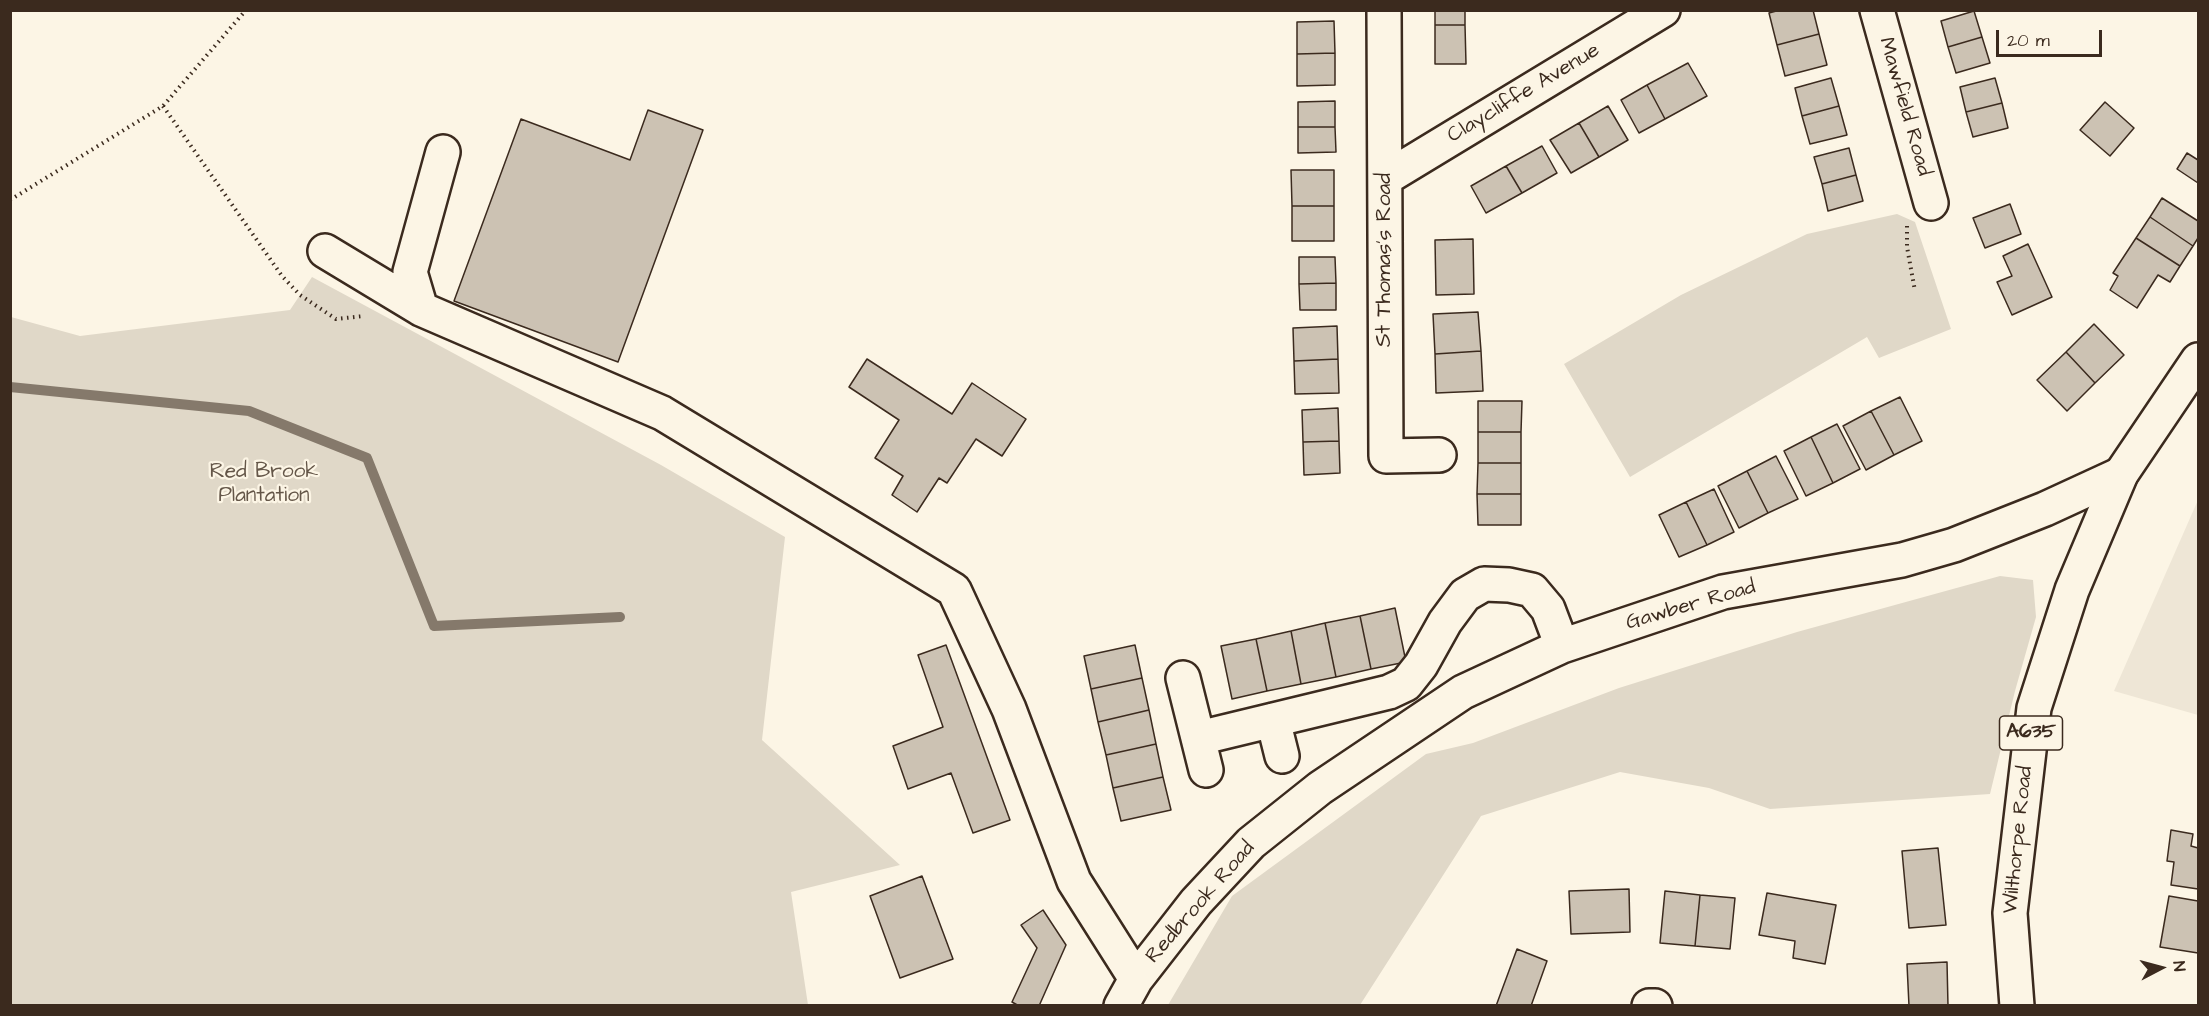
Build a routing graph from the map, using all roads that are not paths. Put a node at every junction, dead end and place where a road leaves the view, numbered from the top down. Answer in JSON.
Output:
{"nodes":[{"id":1,"x":1384,"y":10,"type":"edge"},
{"id":2,"x":1663,"y":10,"type":"edge"},
{"id":3,"x":1877,"y":10,"type":"edge"},
{"id":4,"x":443,"y":152,"type":"dead end"},
{"id":5,"x":1386,"y":178,"type":"junction"},
{"id":6,"x":1931,"y":203,"type":"road end"},
{"id":7,"x":325,"y":251,"type":"dead end"},
{"id":8,"x":421,"y":309,"type":"junction"},
{"id":9,"x":2199,"y":360,"type":"edge"},
{"id":10,"x":1439,"y":455,"type":"dead end"},
{"id":11,"x":2121,"y":474,"type":"junction"},
{"id":12,"x":1562,"y":646,"type":"junction"},
{"id":13,"x":1183,"y":678,"type":"dead end"},
{"id":14,"x":1273,"y":720,"type":"junction"},
{"id":15,"x":1198,"y":738,"type":"junction"},
{"id":16,"x":1282,"y":756,"type":"dead end"},
{"id":17,"x":1206,"y":770,"type":"dead end"},
{"id":18,"x":1320,"y":788,"type":"joint"},
{"id":19,"x":1129,"y":992,"type":"edge"},
{"id":20,"x":1649,"y":1005,"type":"edge"},
{"id":21,"x":1655,"y":1005,"type":"edge"},
{"id":22,"x":2018,"y":1005,"type":"edge"}],
"edges":[{"from":1,"to":5,"type":"main road","name":"St Thomas's Road"},
{"from":2,"to":5,"type":"main road","name":"Claycliffe Avenue"},
{"from":3,"to":6,"type":"main road","name":"Mawfield Road"},
{"from":4,"to":8,"type":"main road"},
{"from":5,"to":10,"type":"main road","name":"St Thomas's Road"},
{"from":7,"to":8,"type":"main road"},
{"from":8,"to":19,"type":"main road"},
{"from":9,"to":11,"type":"main road","number":"A635"},
{"from":11,"to":12,"type":"main road","name":"Gawber Road"},
{"from":11,"to":22,"type":"main road","name":"Wilthorpe Road","number":"A635"},
{"from":12,"to":14,"type":"main road"},
{"from":12,"to":18,"type":"main road","name":"Gawber Road"},
{"from":13,"to":15,"type":"main road"},
{"from":14,"to":15,"type":"main road"},
{"from":14,"to":16,"type":"main road"},
{"from":15,"to":17,"type":"main road"},
{"from":18,"to":19,"type":"main road","name":"Redbrook Road"},
{"from":20,"to":21,"type":"main road"}]}
